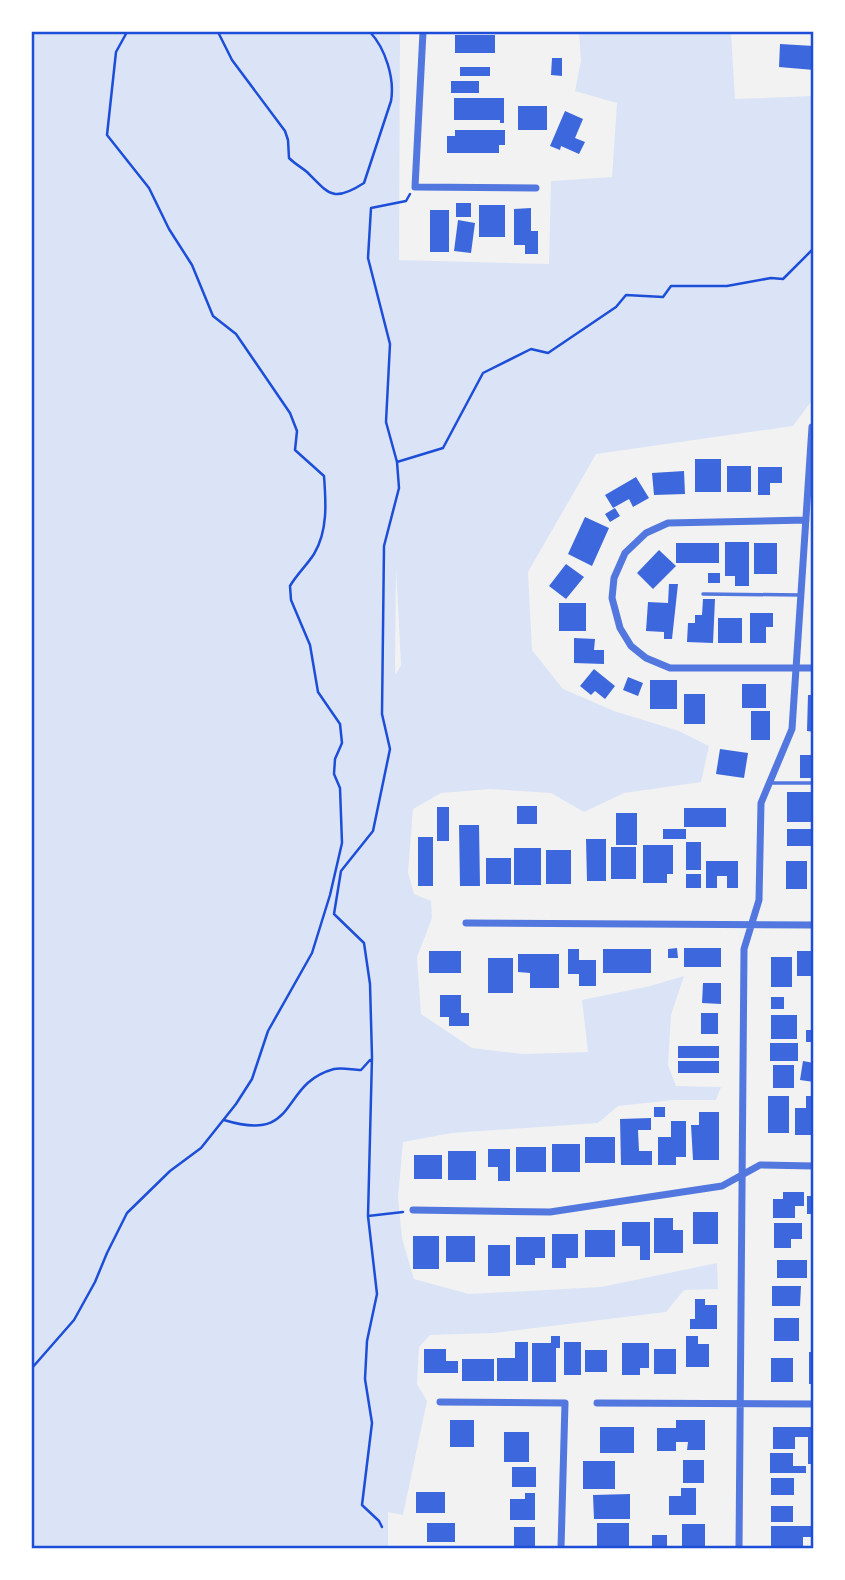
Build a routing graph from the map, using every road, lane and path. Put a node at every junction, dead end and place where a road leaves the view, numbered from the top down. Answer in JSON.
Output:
{"nodes":[{"id":1,"x":127,"y":32,"type":"edge"},
{"id":2,"x":218,"y":32,"type":"edge"},
{"id":3,"x":370,"y":32,"type":"edge"},
{"id":4,"x":423,"y":32,"type":"edge"},
{"id":5,"x":415,"y":187,"type":"junction"},
{"id":6,"x":536,"y":188,"type":"dead end"},
{"id":7,"x":814,"y":248,"type":"edge"},
{"id":8,"x":813,"y":427,"type":"edge"},
{"id":9,"x":397,"y":462,"type":"junction"},
{"id":10,"x":806,"y":520,"type":"junction"},
{"id":11,"x":703,"y":594,"type":"dead end"},
{"id":12,"x":800,"y":595,"type":"junction"},
{"id":13,"x":796,"y":668,"type":"junction"},
{"id":14,"x":814,"y":668,"type":"edge"},
{"id":15,"x":769,"y":783,"type":"junction"},
{"id":16,"x":814,"y":783,"type":"edge"},
{"id":17,"x":466,"y":922,"type":"dead end"},
{"id":18,"x":751,"y":924,"type":"junction"},
{"id":19,"x":814,"y":925,"type":"edge"},
{"id":20,"x":372,"y":1057,"type":"junction"},
{"id":21,"x":224,"y":1120,"type":"junction"},
{"id":22,"x":814,"y":1166,"type":"edge"},
{"id":23,"x":741,"y":1174,"type":"junction"},
{"id":24,"x":413,"y":1210,"type":"joint"},
{"id":25,"x":369,"y":1216,"type":"junction"},
{"id":26,"x":32,"y":1368,"type":"edge"},
{"id":27,"x":440,"y":1402,"type":"dead end"},
{"id":28,"x":597,"y":1403,"type":"dead end"},
{"id":29,"x":740,"y":1404,"type":"junction"},
{"id":30,"x":814,"y":1404,"type":"edge"},
{"id":31,"x":382,"y":1527,"type":"dead end"},
{"id":32,"x":561,"y":1549,"type":"edge"},
{"id":33,"x":739,"y":1549,"type":"edge"}],
"edges":[{"from":1,"to":21,"type":"path"},
{"from":2,"to":3,"type":"path"},
{"from":4,"to":5,"type":"street"},
{"from":5,"to":6,"type":"street"},
{"from":5,"to":9,"type":"path"},
{"from":7,"to":9,"type":"path"},
{"from":8,"to":10,"type":"street"},
{"from":9,"to":20,"type":"path"},
{"from":10,"to":12,"type":"street"},
{"from":10,"to":13,"type":"street"},
{"from":11,"to":12,"type":"lane"},
{"from":12,"to":13,"type":"street"},
{"from":13,"to":14,"type":"street"},
{"from":13,"to":15,"type":"street"},
{"from":15,"to":16,"type":"lane"},
{"from":15,"to":18,"type":"street"},
{"from":17,"to":18,"type":"street"},
{"from":18,"to":19,"type":"street"},
{"from":18,"to":23,"type":"street"},
{"from":20,"to":21,"type":"path"},
{"from":20,"to":25,"type":"path"},
{"from":21,"to":26,"type":"path"},
{"from":22,"to":23,"type":"street"},
{"from":23,"to":24,"type":"street"},
{"from":23,"to":29,"type":"street"},
{"from":24,"to":25,"type":"path"},
{"from":25,"to":31,"type":"path"},
{"from":27,"to":32,"type":"street"},
{"from":28,"to":29,"type":"street"},
{"from":29,"to":30,"type":"street"},
{"from":29,"to":33,"type":"street"}]}
